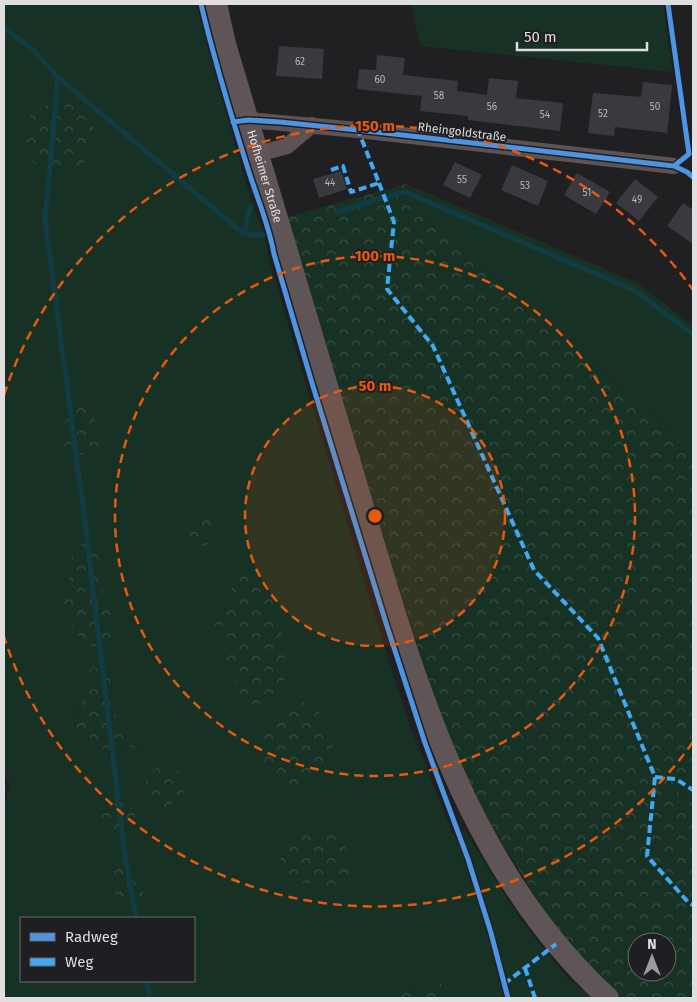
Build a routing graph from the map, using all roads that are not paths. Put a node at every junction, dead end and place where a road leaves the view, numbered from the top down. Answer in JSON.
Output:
{"nodes":[{"id":1,"x":216,"y":4,"type":"edge"},
{"id":2,"x":248,"y":120,"type":"junction"},
{"id":3,"x":312,"y":125,"type":"junction"},
{"id":4,"x":258,"y":154,"type":"junction"},
{"id":5,"x":674,"y":166,"type":"dead end"},
{"id":6,"x":608,"y":998,"type":"edge"}],
"edges":[{"from":1,"to":2,"type":"main road","name":"Hofheimer Straße"},
{"from":2,"to":3,"type":"street","name":"Rheingoldstraße"},
{"from":2,"to":4,"type":"main road","name":"Hofheimer Straße"},
{"from":3,"to":4,"type":"street"},
{"from":3,"to":5,"type":"street","name":"Rheingoldstraße"},
{"from":4,"to":6,"type":"main road","name":"Hofheimer Straße"}]}
